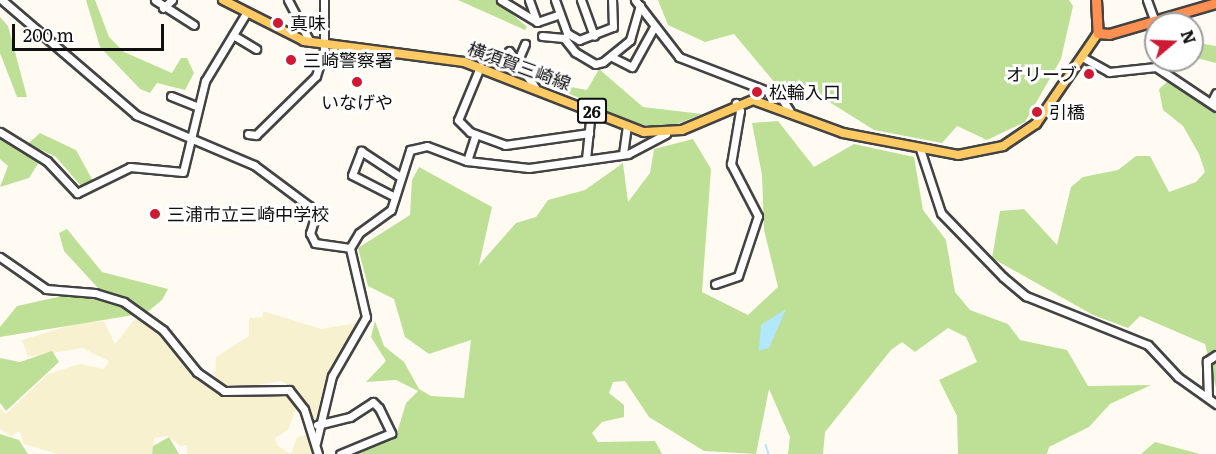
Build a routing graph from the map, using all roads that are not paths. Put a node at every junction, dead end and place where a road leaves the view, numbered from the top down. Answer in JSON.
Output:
{"nodes":[{"id":1,"x":2,"y":0,"type":"edge"},
{"id":2,"x":154,"y":0,"type":"edge"},
{"id":3,"x":172,"y":0,"type":"edge"},
{"id":4,"x":222,"y":0,"type":"edge"},
{"id":5,"x":242,"y":0,"type":"edge"},
{"id":6,"x":288,"y":0,"type":"edge"},
{"id":7,"x":324,"y":0,"type":"edge"},
{"id":8,"x":501,"y":0,"type":"edge"},
{"id":9,"x":529,"y":0,"type":"edge"},
{"id":10,"x":555,"y":0,"type":"edge"},
{"id":11,"x":581,"y":0,"type":"edge"},
{"id":12,"x":612,"y":0,"type":"edge"},
{"id":13,"x":1096,"y":0,"type":"edge"},
{"id":14,"x":637,"y":3,"type":"edge"},
{"id":15,"x":1216,"y":3,"type":"edge"},
{"id":16,"x":163,"y":8,"type":"junction"},
{"id":17,"x":236,"y":10,"type":"junction"},
{"id":18,"x":1181,"y":12,"type":"edge"},
{"id":19,"x":560,"y":14,"type":"junction"},
{"id":20,"x":245,"y":15,"type":"junction"},
{"id":21,"x":537,"y":22,"type":"junction"},
{"id":22,"x":1144,"y":22,"type":"edge"},
{"id":23,"x":194,"y":25,"type":"dead end"},
{"id":24,"x":654,"y":27,"type":"junction"},
{"id":25,"x":1098,"y":33,"type":"junction"},
{"id":26,"x":233,"y":34,"type":"junction"},
{"id":27,"x":542,"y":36,"type":"dead end"},
{"id":28,"x":594,"y":36,"type":"junction"},
{"id":29,"x":310,"y":42,"type":"junction"},
{"id":30,"x":525,"y":44,"type":"dead end"},
{"id":31,"x":324,"y":45,"type":"junction"},
{"id":32,"x":256,"y":49,"type":"dead end"},
{"id":33,"x":509,"y":51,"type":"dead end"},
{"id":34,"x":612,"y":57,"type":"junction"},
{"id":35,"x":1082,"y":57,"type":"junction"},
{"id":36,"x":516,"y":65,"type":"junction"},
{"id":37,"x":480,"y":67,"type":"junction"},
{"id":38,"x":535,"y":87,"type":"junction"},
{"id":39,"x":1216,"y":93,"type":"edge"},
{"id":40,"x":171,"y":96,"type":"dead end"},
{"id":41,"x":736,"y":104,"type":"junction"},
{"id":42,"x":1213,"y":105,"type":"edge"},
{"id":43,"x":196,"y":106,"type":"junction"},
{"id":44,"x":789,"y":110,"type":"junction"},
{"id":45,"x":591,"y":111,"type":"junction"},
{"id":46,"x":627,"y":126,"type":"junction"},
{"id":47,"x":0,"y":132,"type":"edge"},
{"id":48,"x":589,"y":133,"type":"junction"},
{"id":49,"x":248,"y":134,"type":"dead end"},
{"id":50,"x":476,"y":134,"type":"junction"},
{"id":51,"x":666,"y":134,"type":"junction"},
{"id":52,"x":189,"y":139,"type":"junction"},
{"id":53,"x":920,"y":149,"type":"junction"},
{"id":54,"x":623,"y":154,"type":"junction"},
{"id":55,"x":586,"y":159,"type":"junction"},
{"id":56,"x":467,"y":161,"type":"junction"},
{"id":57,"x":399,"y":176,"type":"junction"},
{"id":58,"x":395,"y":197,"type":"junction"},
{"id":59,"x":350,"y":248,"type":"junction"},
{"id":60,"x":0,"y":257,"type":"edge"},
{"id":61,"x":715,"y":284,"type":"dead end"},
{"id":62,"x":1216,"y":355,"type":"edge"},
{"id":63,"x":1208,"y":396,"type":"junction"},
{"id":64,"x":1216,"y":404,"type":"edge"},
{"id":65,"x":317,"y":425,"type":"junction"},
{"id":66,"x":316,"y":443,"type":"junction"},
{"id":67,"x":318,"y":454,"type":"edge"},
{"id":68,"x":340,"y":454,"type":"edge"}],
"edges":[{"from":1,"to":52,"type":"street"},
{"from":2,"to":16,"type":"street"},
{"from":3,"to":16,"type":"street"},
{"from":4,"to":17,"type":"main road","name":"横須賀三崎線","number":"26"},
{"from":5,"to":17,"type":"street"},
{"from":6,"to":29,"type":"street"},
{"from":7,"to":31,"type":"street"},
{"from":8,"to":21,"type":"street"},
{"from":9,"to":21,"type":"street"},
{"from":10,"to":19,"type":"street"},
{"from":11,"to":28,"type":"street"},
{"from":12,"to":28,"type":"street"},
{"from":13,"to":25,"type":"highway"},
{"from":14,"to":24,"type":"street"},
{"from":14,"to":34,"type":"street"},
{"from":15,"to":18,"type":"highway"},
{"from":16,"to":23,"type":"street"},
{"from":17,"to":20,"type":"main road","name":"横須賀三崎線","number":"26"},
{"from":19,"to":21,"type":"street"},
{"from":19,"to":28,"type":"street"},
{"from":20,"to":26,"type":"street"},
{"from":20,"to":29,"type":"main road","name":"横須賀三崎線","number":"26"},
{"from":22,"to":25,"type":"highway"},
{"from":24,"to":34,"type":"street"},
{"from":24,"to":44,"type":"street"},
{"from":25,"to":35,"type":"main road"},
{"from":26,"to":32,"type":"street"},
{"from":26,"to":43,"type":"street"},
{"from":27,"to":34,"type":"street"},
{"from":29,"to":31,"type":"main road","name":"横須賀三崎線","number":"26"},
{"from":30,"to":36,"type":"street"},
{"from":31,"to":37,"type":"main road","name":"横須賀三崎線","number":"26"},
{"from":31,"to":49,"type":"street"},
{"from":33,"to":36,"type":"street"},
{"from":35,"to":42,"type":"street"},
{"from":35,"to":53,"type":"main road"},
{"from":36,"to":38,"type":"street"},
{"from":37,"to":38,"type":"main road","name":"横須賀三崎線","number":"26"},
{"from":37,"to":50,"type":"street"},
{"from":38,"to":45,"type":"main road","name":"横須賀三崎線","number":"26"},
{"from":39,"to":42,"type":"street"},
{"from":40,"to":43,"type":"street"},
{"from":41,"to":44,"type":"main road"},
{"from":41,"to":51,"type":"main road"},
{"from":41,"to":61,"type":"street"},
{"from":43,"to":52,"type":"street"},
{"from":44,"to":53,"type":"main road"},
{"from":45,"to":46,"type":"main road","name":"横須賀三崎線","number":"26"},
{"from":45,"to":48,"type":"street"},
{"from":46,"to":51,"type":"main road","name":"横須賀三崎線","number":"26"},
{"from":46,"to":54,"type":"street"},
{"from":47,"to":52,"type":"street"},
{"from":48,"to":50,"type":"street"},
{"from":48,"to":55,"type":"street"},
{"from":50,"to":56,"type":"street"},
{"from":51,"to":54,"type":"street"},
{"from":52,"to":59,"type":"street"},
{"from":53,"to":63,"type":"street"},
{"from":54,"to":55,"type":"street"},
{"from":55,"to":56,"type":"street"},
{"from":56,"to":57,"type":"street"},
{"from":57,"to":58,"type":"street"},
{"from":57,"to":58,"type":"street"},
{"from":58,"to":59,"type":"street"},
{"from":59,"to":65,"type":"street"},
{"from":60,"to":66,"type":"street"},
{"from":62,"to":63,"type":"street"},
{"from":63,"to":64,"type":"street"},
{"from":65,"to":66,"type":"street"},
{"from":65,"to":68,"type":"street"},
{"from":66,"to":67,"type":"street"}]}
